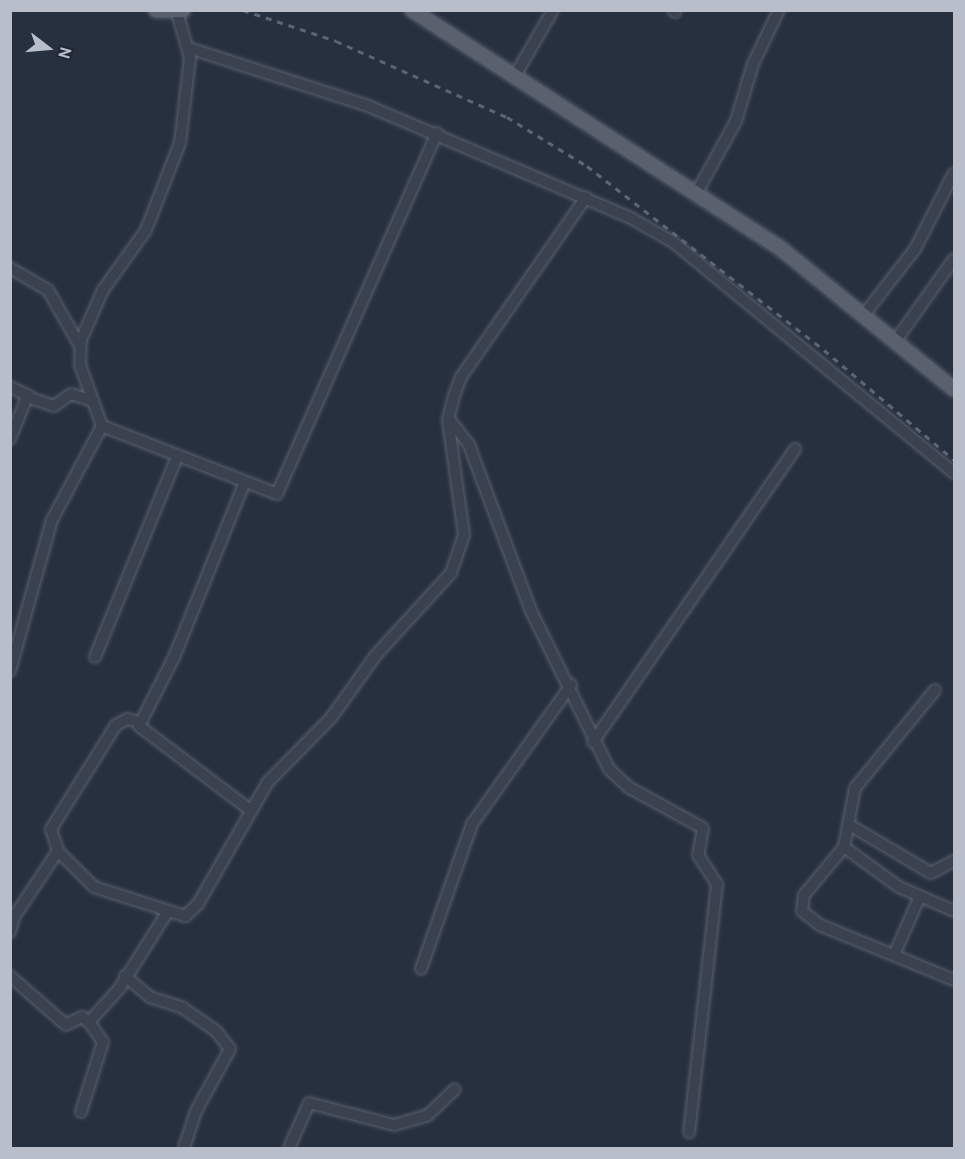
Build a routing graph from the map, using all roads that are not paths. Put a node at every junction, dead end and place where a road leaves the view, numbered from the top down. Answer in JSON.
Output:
{"nodes":[{"id":1,"x":156,"y":10,"type":"edge"},
{"id":2,"x":412,"y":10,"type":"edge"},
{"id":3,"x":553,"y":10,"type":"edge"},
{"id":4,"x":779,"y":10,"type":"edge"},
{"id":5,"x":180,"y":11,"type":"edge"},
{"id":6,"x":189,"y":48,"type":"junction"},
{"id":7,"x":516,"y":74,"type":"junction"},
{"id":8,"x":437,"y":133,"type":"junction"},
{"id":9,"x":954,"y":173,"type":"edge"},
{"id":10,"x":698,"y":192,"type":"junction"},
{"id":11,"x":586,"y":197,"type":"junction"},
{"id":12,"x":954,"y":258,"type":"edge"},
{"id":13,"x":10,"y":268,"type":"edge"},
{"id":14,"x":863,"y":316,"type":"junction"},
{"id":15,"x":894,"y":343,"type":"junction"},
{"id":16,"x":80,"y":346,"type":"junction"},
{"id":17,"x":10,"y":387,"type":"edge"},
{"id":18,"x":954,"y":389,"type":"edge"},
{"id":19,"x":28,"y":396,"type":"junction"},
{"id":20,"x":93,"y":401,"type":"junction"},
{"id":21,"x":448,"y":419,"type":"junction"},
{"id":22,"x":102,"y":426,"type":"junction"},
{"id":23,"x":10,"y":439,"type":"edge"},
{"id":24,"x":795,"y":449,"type":"dead end"},
{"id":25,"x":177,"y":457,"type":"junction"},
{"id":26,"x":954,"y":473,"type":"edge"},
{"id":27,"x":244,"y":484,"type":"junction"},
{"id":28,"x":95,"y":657,"type":"dead end"},
{"id":29,"x":10,"y":671,"type":"edge"},
{"id":30,"x":571,"y":685,"type":"junction"},
{"id":31,"x":935,"y":690,"type":"dead end"},
{"id":32,"x":140,"y":722,"type":"junction"},
{"id":33,"x":592,"y":742,"type":"junction"},
{"id":34,"x":250,"y":810,"type":"junction"},
{"id":35,"x":848,"y":824,"type":"junction"},
{"id":36,"x":844,"y":847,"type":"junction"},
{"id":37,"x":58,"y":851,"type":"junction"},
{"id":38,"x":954,"y":861,"type":"edge"},
{"id":39,"x":920,"y":896,"type":"junction"},
{"id":40,"x":168,"y":911,"type":"junction"},
{"id":41,"x":954,"y":911,"type":"edge"},
{"id":42,"x":10,"y":932,"type":"edge"},
{"id":43,"x":894,"y":955,"type":"junction"},
{"id":44,"x":421,"y":969,"type":"dead end"},
{"id":45,"x":10,"y":976,"type":"edge"},
{"id":46,"x":125,"y":976,"type":"junction"},
{"id":47,"x":954,"y":980,"type":"edge"},
{"id":48,"x":89,"y":1022,"type":"junction"},
{"id":49,"x":455,"y":1089,"type":"dead end"},
{"id":50,"x":81,"y":1112,"type":"dead end"},
{"id":51,"x":689,"y":1132,"type":"dead end"},
{"id":52,"x":183,"y":1149,"type":"edge"},
{"id":53,"x":289,"y":1149,"type":"edge"}],
"edges":[{"from":1,"to":5,"type":"main road"},
{"from":2,"to":7,"type":"main road"},
{"from":3,"to":7,"type":"street"},
{"from":4,"to":10,"type":"street"},
{"from":5,"to":6,"type":"street"},
{"from":6,"to":8,"type":"street"},
{"from":6,"to":16,"type":"street"},
{"from":7,"to":10,"type":"main road"},
{"from":8,"to":11,"type":"street"},
{"from":8,"to":27,"type":"street"},
{"from":9,"to":14,"type":"street"},
{"from":10,"to":14,"type":"main road"},
{"from":11,"to":21,"type":"street"},
{"from":11,"to":26,"type":"street"},
{"from":12,"to":15,"type":"street"},
{"from":13,"to":16,"type":"street"},
{"from":14,"to":15,"type":"main road"},
{"from":15,"to":18,"type":"main road"},
{"from":16,"to":20,"type":"street"},
{"from":17,"to":19,"type":"street"},
{"from":19,"to":20,"type":"street"},
{"from":19,"to":23,"type":"street"},
{"from":20,"to":22,"type":"street"},
{"from":21,"to":30,"type":"street"},
{"from":21,"to":34,"type":"street"},
{"from":22,"to":25,"type":"street"},
{"from":22,"to":29,"type":"street"},
{"from":24,"to":33,"type":"street"},
{"from":25,"to":27,"type":"street"},
{"from":25,"to":28,"type":"street"},
{"from":27,"to":32,"type":"street"},
{"from":30,"to":33,"type":"street"},
{"from":30,"to":44,"type":"street"},
{"from":31,"to":35,"type":"street"},
{"from":32,"to":34,"type":"street"},
{"from":32,"to":37,"type":"street"},
{"from":33,"to":51,"type":"street"},
{"from":34,"to":40,"type":"street"},
{"from":35,"to":36,"type":"street"},
{"from":35,"to":38,"type":"street"},
{"from":36,"to":39,"type":"street"},
{"from":36,"to":43,"type":"street"},
{"from":37,"to":40,"type":"street"},
{"from":37,"to":42,"type":"street"},
{"from":39,"to":41,"type":"street"},
{"from":39,"to":43,"type":"street"},
{"from":40,"to":46,"type":"street"},
{"from":43,"to":47,"type":"street"},
{"from":45,"to":48,"type":"street"},
{"from":46,"to":48,"type":"street"},
{"from":46,"to":52,"type":"street"},
{"from":48,"to":50,"type":"street"},
{"from":49,"to":53,"type":"street"}]}
